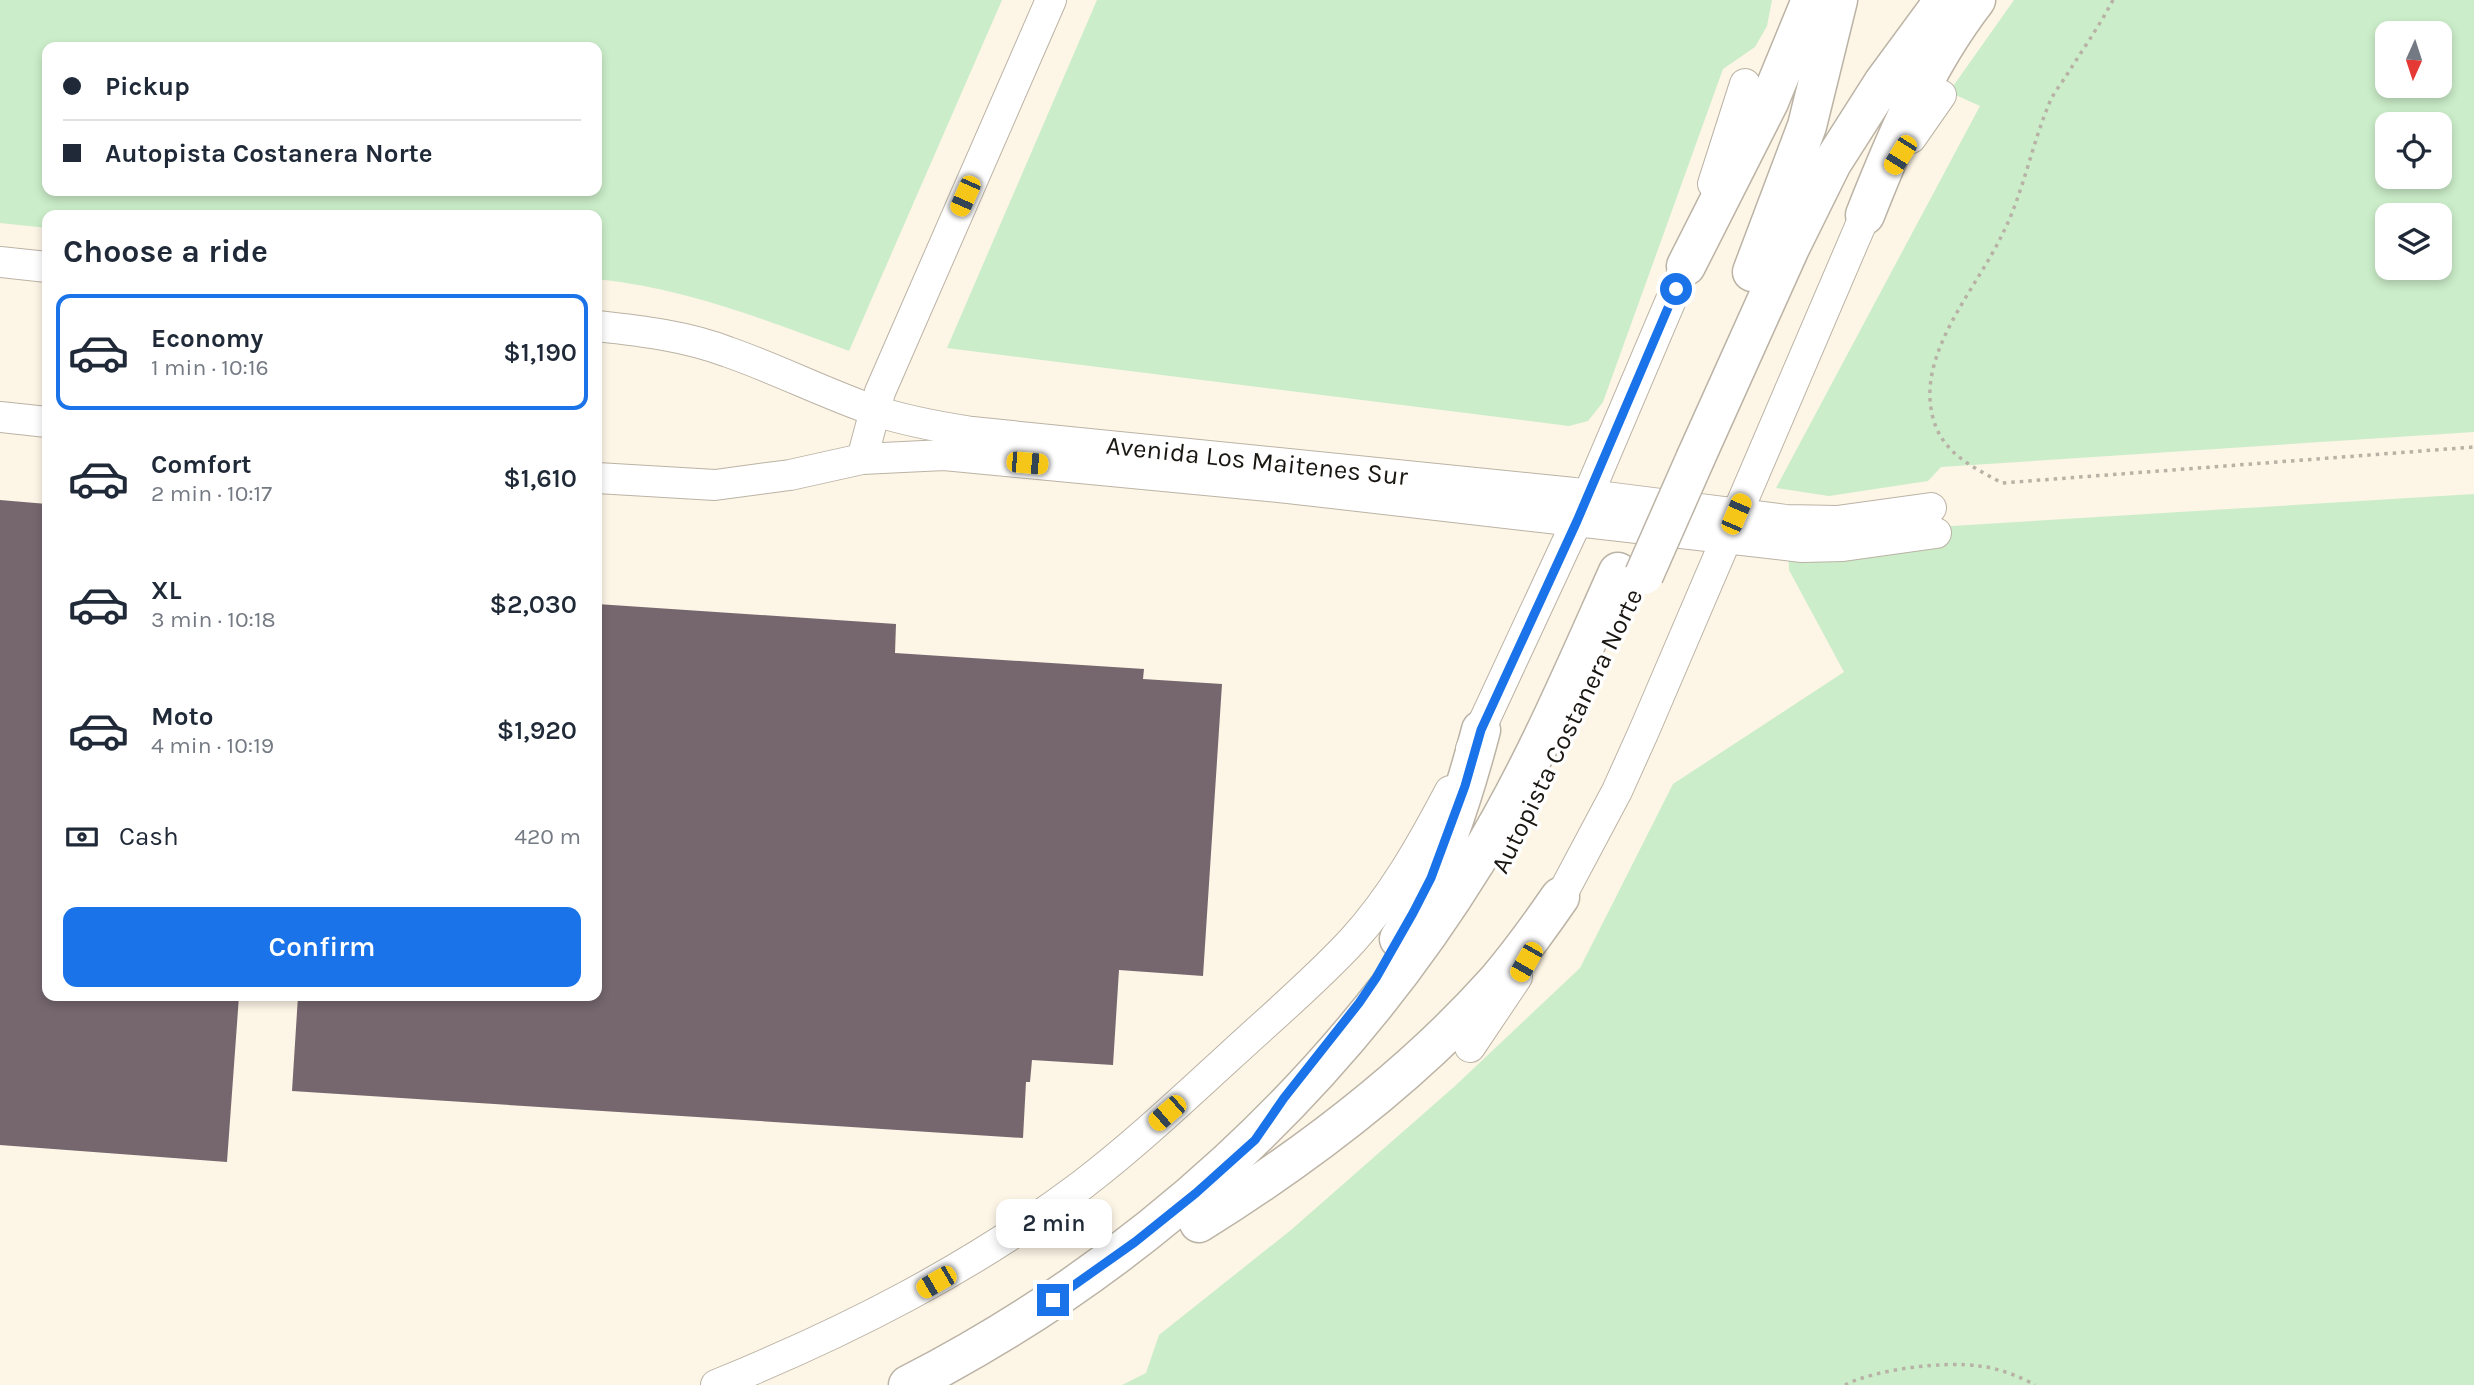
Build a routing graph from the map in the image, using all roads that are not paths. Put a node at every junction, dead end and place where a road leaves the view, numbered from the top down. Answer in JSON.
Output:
{"nodes":[{"id":1,"x":1051,"y":0,"type":"edge"},
{"id":2,"x":1811,"y":0,"type":"edge"},
{"id":3,"x":1839,"y":0,"type":"edge"},
{"id":4,"x":1944,"y":0,"type":"edge"},
{"id":5,"x":1976,"y":0,"type":"edge"},
{"id":6,"x":1745,"y":84,"type":"dead end"},
{"id":7,"x":1941,"y":95,"type":"dead end"},
{"id":8,"x":1865,"y":215,"type":"junction"},
{"id":9,"x":0,"y":262,"type":"edge"},
{"id":10,"x":42,"y":266,"type":"edge"},
{"id":11,"x":1686,"y":266,"type":"junction"},
{"id":12,"x":602,"y":327,"type":"edge"},
{"id":13,"x":873,"y":410,"type":"junction"},
{"id":14,"x":0,"y":417,"type":"edge"},
{"id":15,"x":42,"y":421,"type":"edge"},
{"id":16,"x":1682,"y":456,"type":"junction"},
{"id":17,"x":862,"y":459,"type":"junction"},
{"id":18,"x":1289,"y":476,"type":"junction"},
{"id":19,"x":602,"y":478,"type":"edge"},
{"id":20,"x":1583,"y":508,"type":"junction"},
{"id":21,"x":1934,"y":520,"type":"dead end"},
{"id":22,"x":1730,"y":526,"type":"junction"},
{"id":23,"x":1631,"y":573,"type":"junction"},
{"id":24,"x":1481,"y":730,"type":"junction"},
{"id":25,"x":1560,"y":897,"type":"junction"},
{"id":26,"x":1470,"y":1047,"type":"dead end"},
{"id":27,"x":1255,"y":1140,"type":"junction"},
{"id":28,"x":1199,"y":1223,"type":"junction"},
{"id":29,"x":716,"y":1385,"type":"edge"},
{"id":30,"x":908,"y":1385,"type":"edge"},
{"id":31,"x":961,"y":1385,"type":"edge"}],
"edges":[{"from":1,"to":13,"type":"street"},
{"from":2,"to":11,"type":"highway"},
{"from":3,"to":16,"type":"highway","name":"Autopista Costanera Norte"},
{"from":4,"to":16,"type":"highway","name":"Autopista Costanera Norte"},
{"from":5,"to":8,"type":"highway"},
{"from":6,"to":11,"type":"street"},
{"from":7,"to":8,"type":"street"},
{"from":8,"to":22,"type":"street"},
{"from":9,"to":10,"type":"street"},
{"from":11,"to":20,"type":"street"},
{"from":12,"to":13,"type":"street","name":"Avenida Los Maitenes Sur"},
{"from":13,"to":17,"type":"street"},
{"from":13,"to":18,"type":"street","name":"Avenida Los Maitenes Sur"},
{"from":14,"to":15,"type":"street"},
{"from":16,"to":23,"type":"highway","name":"Autopista Costanera Norte"},
{"from":17,"to":18,"type":"street"},
{"from":17,"to":19,"type":"street"},
{"from":18,"to":20,"type":"street"},
{"from":20,"to":22,"type":"street"},
{"from":20,"to":24,"type":"street"},
{"from":21,"to":22,"type":"street"},
{"from":22,"to":25,"type":"street"},
{"from":23,"to":27,"type":"highway","name":"Autopista Costanera Norte"},
{"from":23,"to":28,"type":"highway","name":"Autopista Costanera Norte"},
{"from":24,"to":27,"type":"highway"},
{"from":24,"to":29,"type":"street"},
{"from":25,"to":26,"type":"street"},
{"from":25,"to":28,"type":"highway"},
{"from":27,"to":30,"type":"highway","name":"Autopista Costanera Norte"},
{"from":28,"to":31,"type":"highway","name":"Autopista Costanera Norte"}]}
